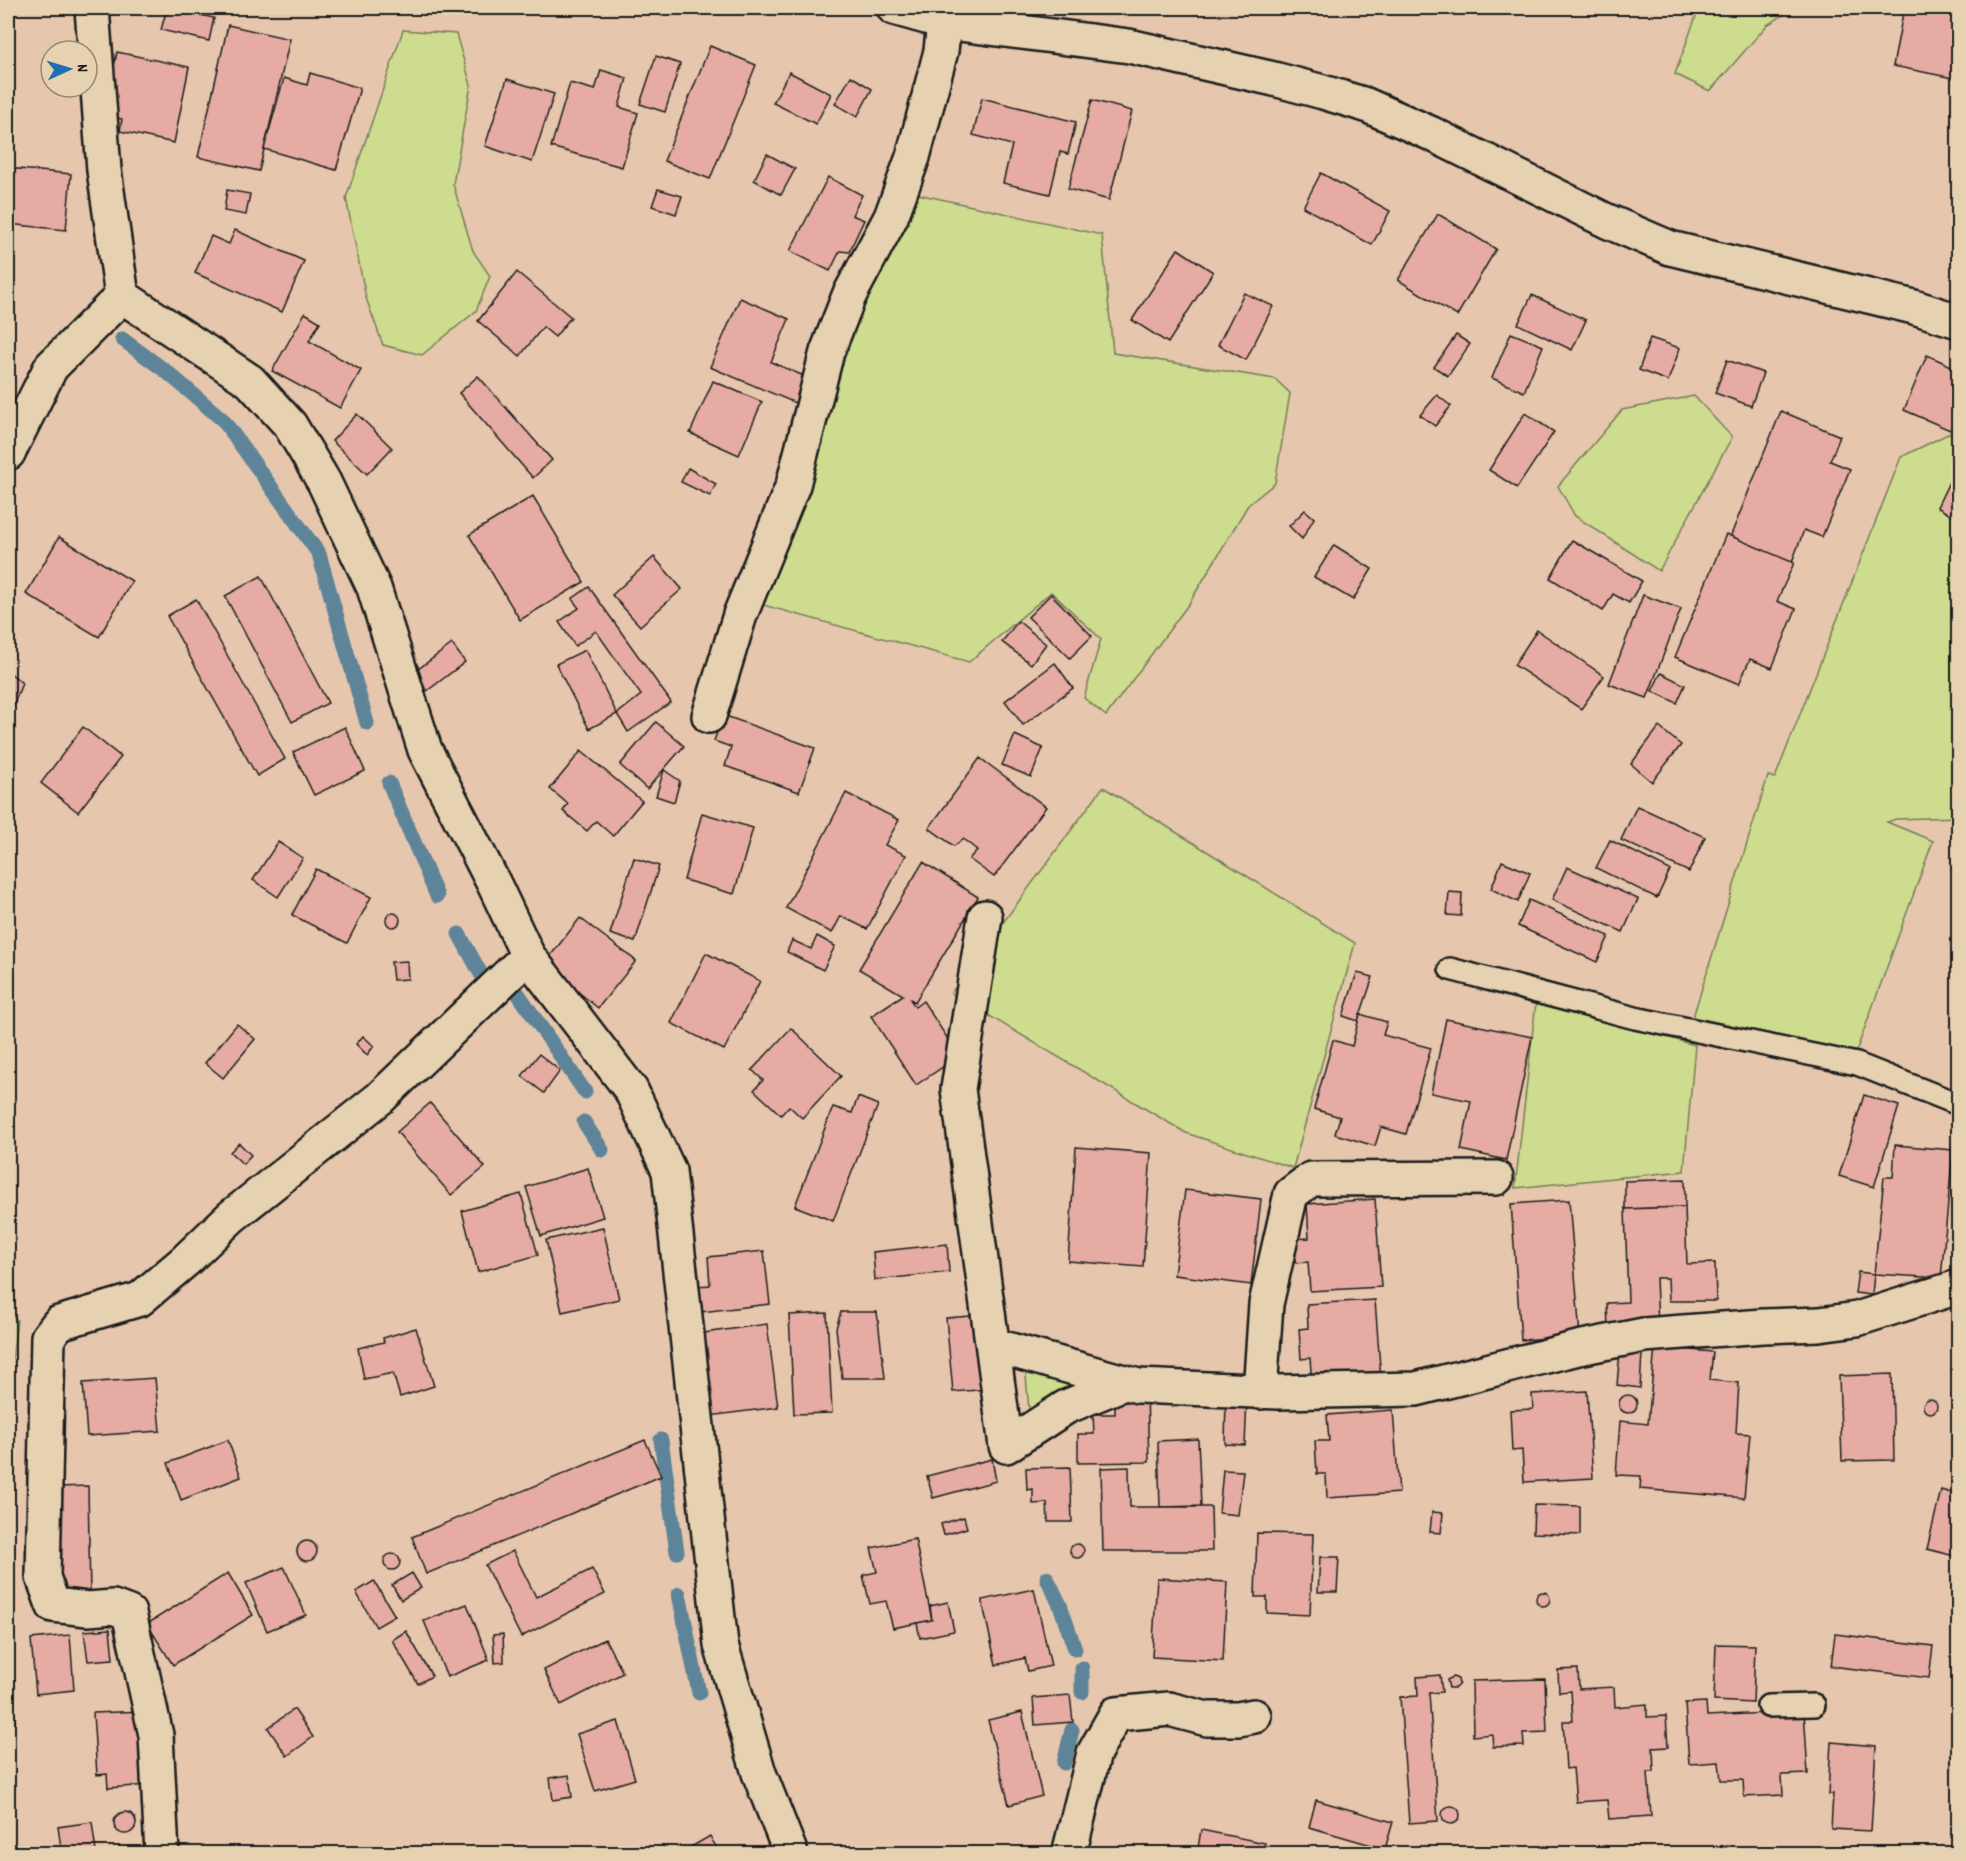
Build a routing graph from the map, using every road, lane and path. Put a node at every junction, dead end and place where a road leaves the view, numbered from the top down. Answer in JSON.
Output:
{"nodes":[{"id":1,"x":92,"y":8,"type":"edge"},
{"id":2,"x":894,"y":8,"type":"edge"},
{"id":3,"x":949,"y":15,"type":"edge"},
{"id":4,"x":122,"y":296,"type":"junction"},
{"id":5,"x":1959,"y":321,"type":"edge"},
{"id":6,"x":8,"y":453,"type":"edge"},
{"id":7,"x":709,"y":716,"type":"dead end"},
{"id":8,"x":985,"y":917,"type":"dead end"},
{"id":9,"x":528,"y":956,"type":"junction"},
{"id":10,"x":1450,"y":969,"type":"dead end"},
{"id":11,"x":1959,"y":1104,"type":"edge"},
{"id":12,"x":1496,"y":1178,"type":"dead end"},
{"id":13,"x":1959,"y":1287,"type":"edge"},
{"id":14,"x":993,"y":1346,"type":"junction"},
{"id":15,"x":1124,"y":1383,"type":"junction"},
{"id":16,"x":1260,"y":1392,"type":"junction"},
{"id":17,"x":1768,"y":1706,"type":"dead end"},
{"id":18,"x":1814,"y":1706,"type":"dead end"},
{"id":19,"x":1254,"y":1716,"type":"dead end"},
{"id":20,"x":162,"y":1854,"type":"edge"},
{"id":21,"x":791,"y":1854,"type":"edge"},
{"id":22,"x":1069,"y":1854,"type":"edge"}],
"edges":[{"from":1,"to":4,"type":"street"},
{"from":2,"to":3,"type":"street"},
{"from":3,"to":5,"type":"street"},
{"from":3,"to":7,"type":"street"},
{"from":4,"to":6,"type":"street"},
{"from":4,"to":9,"type":"street"},
{"from":8,"to":14,"type":"street"},
{"from":9,"to":20,"type":"street"},
{"from":9,"to":21,"type":"street"},
{"from":10,"to":11,"type":"lane"},
{"from":12,"to":16,"type":"street"},
{"from":13,"to":16,"type":"street"},
{"from":14,"to":15,"type":"street"},
{"from":14,"to":15,"type":"street"},
{"from":15,"to":16,"type":"street"},
{"from":17,"to":18,"type":"lane"},
{"from":19,"to":22,"type":"street"}]}
